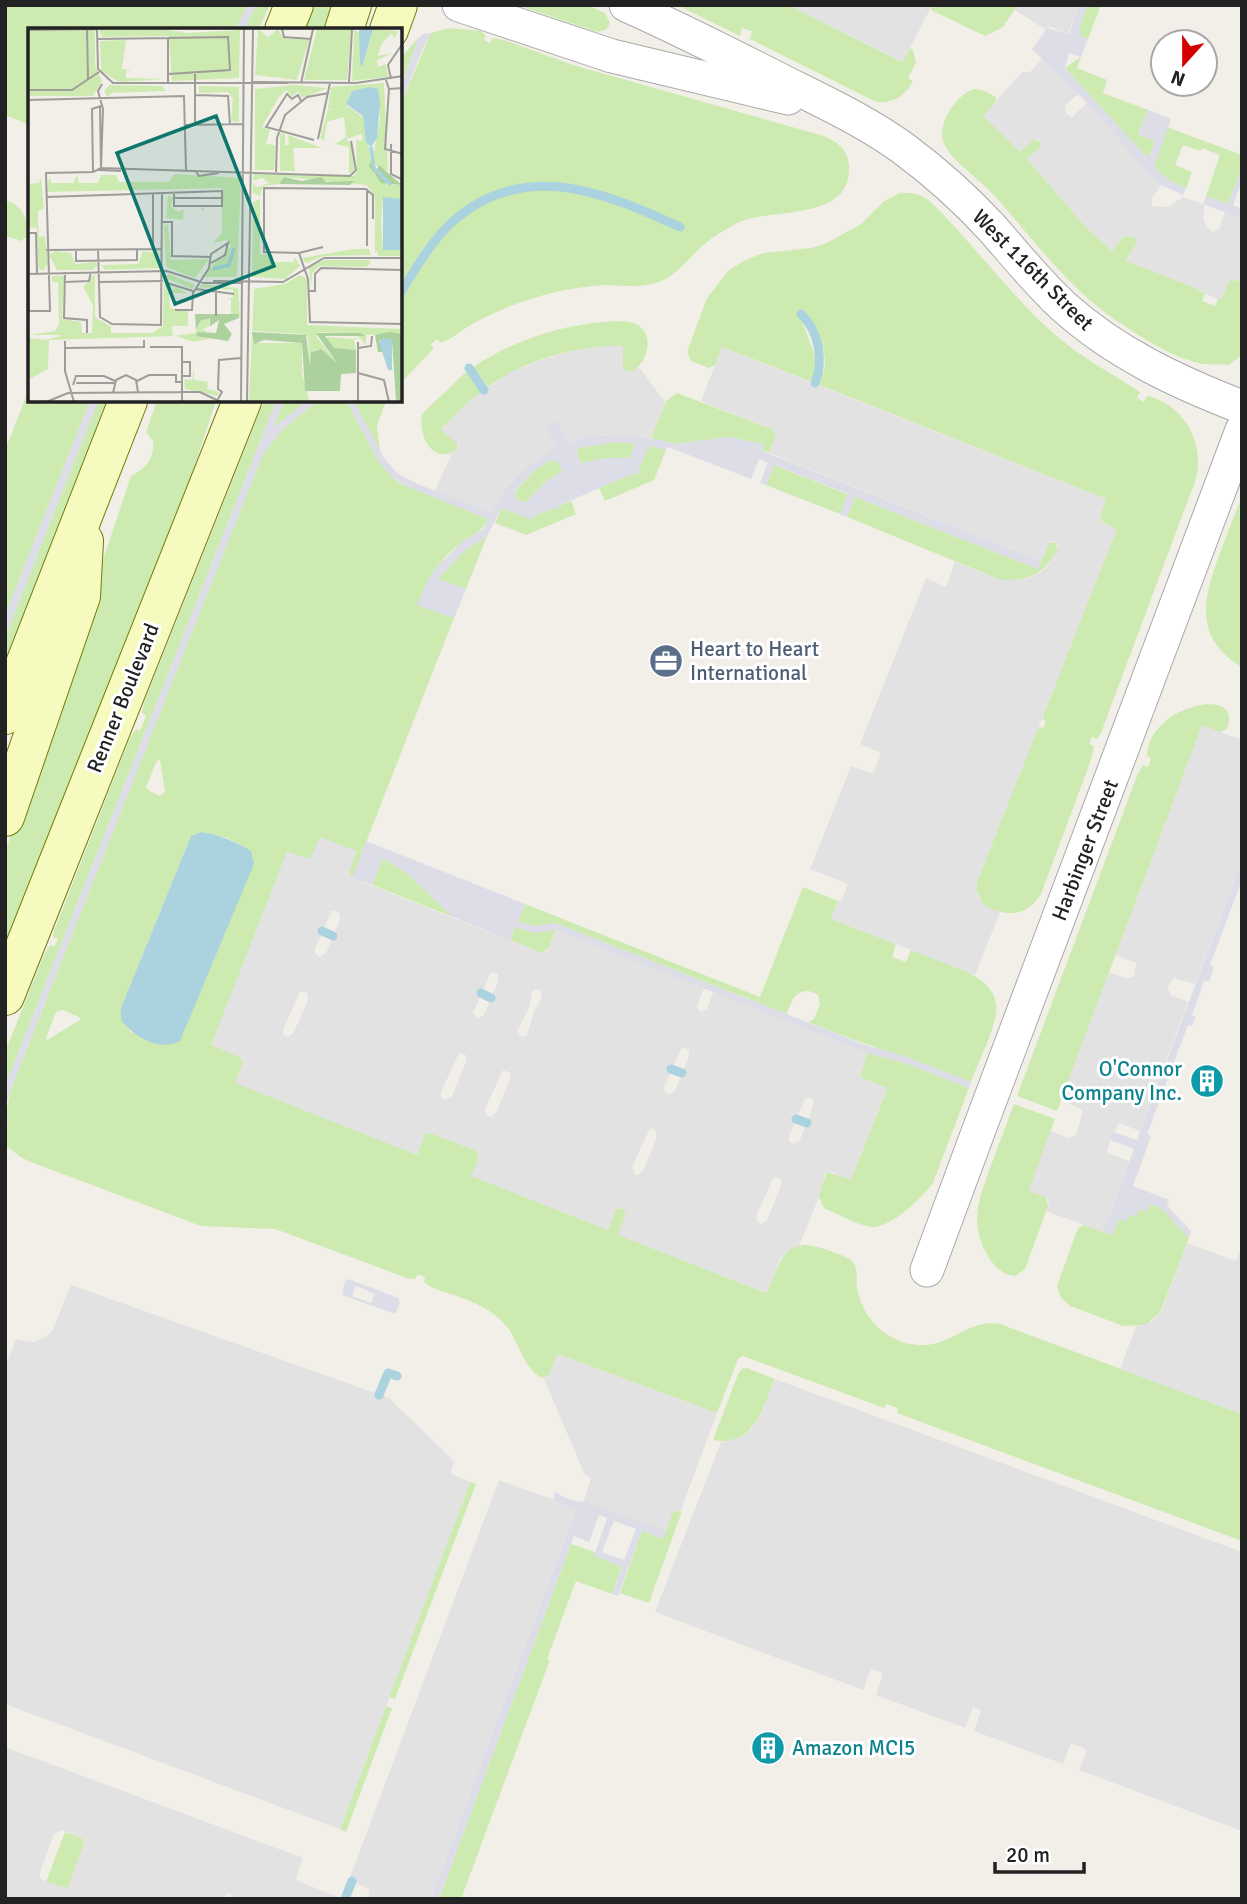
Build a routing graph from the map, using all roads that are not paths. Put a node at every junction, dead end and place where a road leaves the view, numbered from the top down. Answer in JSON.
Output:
{"nodes":[{"id":1,"x":294,"y":5,"type":"edge"},
{"id":2,"x":352,"y":5,"type":"edge"},
{"id":3,"x":398,"y":5,"type":"edge"},
{"id":4,"x":459,"y":5,"type":"edge"},
{"id":5,"x":626,"y":5,"type":"edge"},
{"id":6,"x":285,"y":28,"type":"edge"},
{"id":7,"x":345,"y":28,"type":"edge"},
{"id":8,"x":390,"y":28,"type":"edge"},
{"id":9,"x":838,"y":110,"type":"junction"},
{"id":10,"x":128,"y":402,"type":"edge"},
{"id":11,"x":242,"y":402,"type":"edge"},
{"id":12,"x":1242,"y":407,"type":"edge"},
{"id":13,"x":1242,"y":429,"type":"edge"},
{"id":14,"x":86,"y":507,"type":"junction"},
{"id":15,"x":5,"y":715,"type":"edge"},
{"id":16,"x":5,"y":817,"type":"edge"},
{"id":17,"x":5,"y":996,"type":"edge"},
{"id":18,"x":927,"y":1270,"type":"dead end"}],
"edges":[{"from":1,"to":6,"type":"main road"},
{"from":2,"to":7,"type":"main road"},
{"from":3,"to":8,"type":"main road"},
{"from":4,"to":9,"type":"street","name":"West 116th Street"},
{"from":5,"to":9,"type":"street","name":"West 116th Street"},
{"from":9,"to":12,"type":"street","name":"West 116th Street"},
{"from":10,"to":14,"type":"main road"},
{"from":11,"to":17,"type":"main road","name":"Renner Boulevard"},
{"from":13,"to":18,"type":"street","name":"Harbinger Street"},
{"from":14,"to":15,"type":"main road"},
{"from":14,"to":16,"type":"main road"}]}
